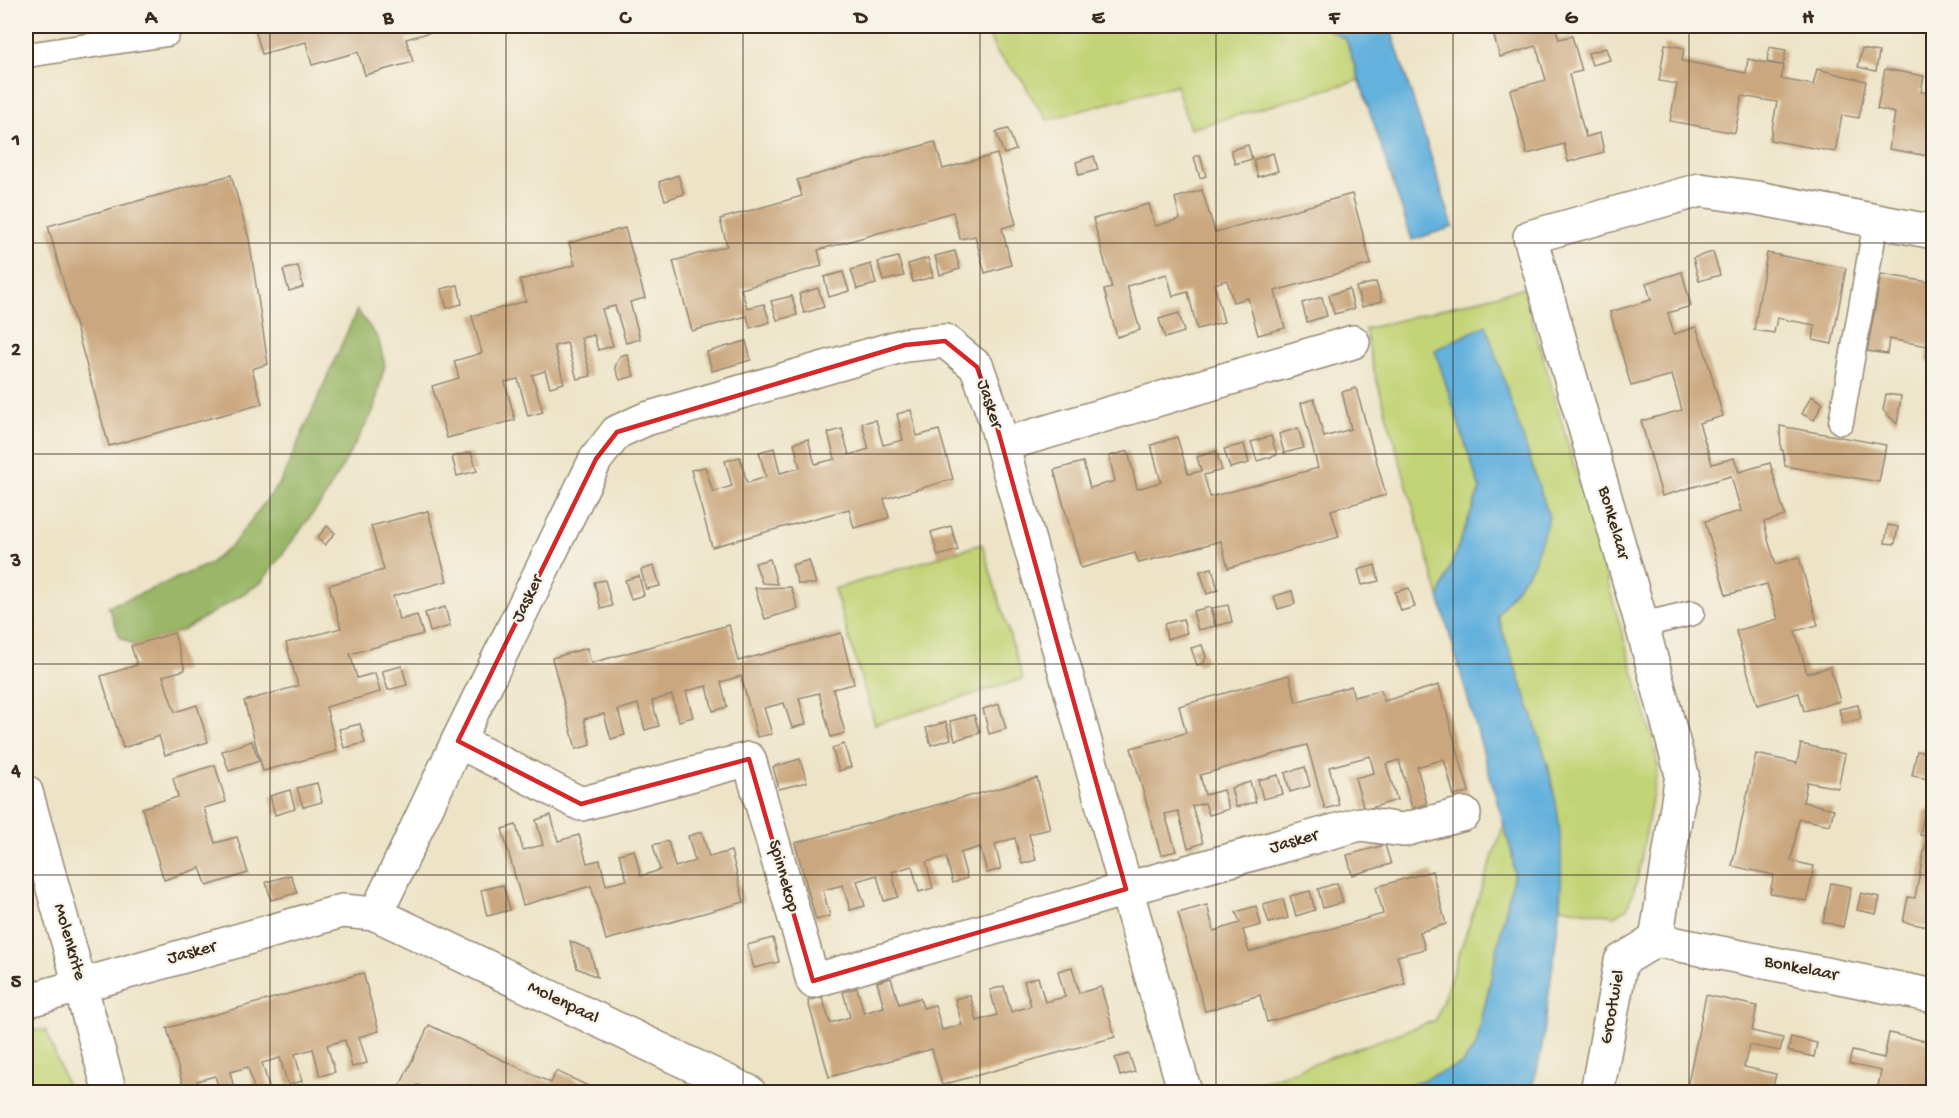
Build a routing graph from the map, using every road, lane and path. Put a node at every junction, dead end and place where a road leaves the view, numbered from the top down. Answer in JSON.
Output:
{"nodes":[{"id":1,"x":167,"y":34,"type":"dead end"},
{"id":2,"x":26,"y":52,"type":"edge"},
{"id":3,"x":1876,"y":221,"type":"junction"},
{"id":4,"x":1934,"y":232,"type":"edge"},
{"id":5,"x":1353,"y":342,"type":"dead end"},
{"id":6,"x":1841,"y":422,"type":"dead end"},
{"id":7,"x":1002,"y":445,"type":"junction"},
{"id":8,"x":1692,"y":613,"type":"dead end"},
{"id":9,"x":1642,"y":625,"type":"junction"},
{"id":10,"x":458,"y":741,"type":"junction"},
{"id":11,"x":26,"y":792,"type":"edge"},
{"id":12,"x":1464,"y":814,"type":"dead end"},
{"id":13,"x":1126,"y":889,"type":"junction"},
{"id":14,"x":376,"y":914,"type":"junction"},
{"id":15,"x":1656,"y":940,"type":"junction"},
{"id":16,"x":81,"y":984,"type":"junction"},
{"id":17,"x":1934,"y":996,"type":"edge"},
{"id":18,"x":26,"y":1001,"type":"edge"},
{"id":19,"x":110,"y":1092,"type":"edge"},
{"id":20,"x":749,"y":1092,"type":"edge"},
{"id":21,"x":1185,"y":1092,"type":"edge"},
{"id":22,"x":1597,"y":1092,"type":"edge"}],
"edges":[{"from":1,"to":2,"type":"lane"},
{"from":3,"to":4,"type":"street","name":"Bonkelaar"},
{"from":3,"to":6,"type":"lane"},
{"from":3,"to":9,"type":"street","name":"Bonkelaar"},
{"from":5,"to":7,"type":"street","name":"Jasker"},
{"from":7,"to":10,"type":"street","name":"Jasker"},
{"from":7,"to":13,"type":"street","name":"Jasker"},
{"from":8,"to":9,"type":"lane"},
{"from":9,"to":15,"type":"street","name":"Bonkelaar"},
{"from":10,"to":13,"type":"street","name":"Spinnekop"},
{"from":10,"to":14,"type":"street","name":"Jasker"},
{"from":11,"to":16,"type":"street","name":"Molenkrite"},
{"from":12,"to":13,"type":"street","name":"Jasker"},
{"from":13,"to":21,"type":"street","name":"Jasker"},
{"from":14,"to":16,"type":"street","name":"Jasker"},
{"from":14,"to":20,"type":"street","name":"Molenpaal"},
{"from":15,"to":17,"type":"street","name":"Bonkelaar"},
{"from":15,"to":22,"type":"street","name":"Grootwiel"},
{"from":16,"to":18,"type":"street","name":"Jasker"},
{"from":16,"to":19,"type":"street","name":"Molenkrite"}]}
